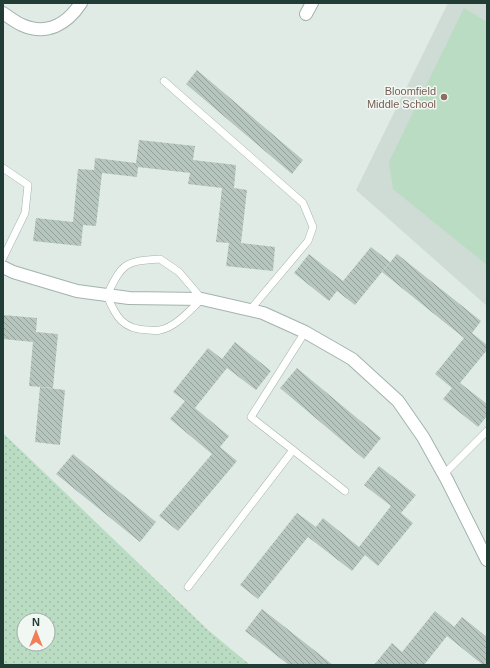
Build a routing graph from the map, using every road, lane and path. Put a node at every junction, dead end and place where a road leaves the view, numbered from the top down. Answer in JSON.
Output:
{"nodes":[{"id":1,"x":81,"y":3,"type":"edge"},
{"id":2,"x":312,"y":3,"type":"edge"},
{"id":3,"x":3,"y":13,"type":"edge"},
{"id":4,"x":306,"y":14,"type":"dead end"},
{"id":5,"x":164,"y":80,"type":"dead end"},
{"id":6,"x":3,"y":168,"type":"edge"},
{"id":7,"x":3,"y":258,"type":"edge"},
{"id":8,"x":3,"y":267,"type":"edge"},
{"id":9,"x":107,"y":295,"type":"junction"},
{"id":10,"x":202,"y":299,"type":"junction"},
{"id":11,"x":250,"y":310,"type":"junction"},
{"id":12,"x":305,"y":332,"type":"junction"},
{"id":13,"x":487,"y":431,"type":"edge"},
{"id":14,"x":293,"y":450,"type":"junction"},
{"id":15,"x":444,"y":474,"type":"junction"},
{"id":16,"x":345,"y":492,"type":"dead end"},
{"id":17,"x":487,"y":560,"type":"edge"},
{"id":18,"x":188,"y":587,"type":"dead end"}],
"edges":[{"from":1,"to":3,"type":"street"},
{"from":2,"to":4,"type":"street"},
{"from":5,"to":11,"type":"lane"},
{"from":6,"to":7,"type":"lane"},
{"from":8,"to":9,"type":"street"},
{"from":9,"to":10,"type":"street"},
{"from":9,"to":10,"type":"lane"},
{"from":9,"to":10,"type":"lane"},
{"from":10,"to":11,"type":"street"},
{"from":11,"to":12,"type":"street"},
{"from":12,"to":14,"type":"lane"},
{"from":12,"to":15,"type":"street"},
{"from":13,"to":15,"type":"lane"},
{"from":14,"to":16,"type":"lane"},
{"from":14,"to":18,"type":"lane"},
{"from":15,"to":17,"type":"street"}]}
